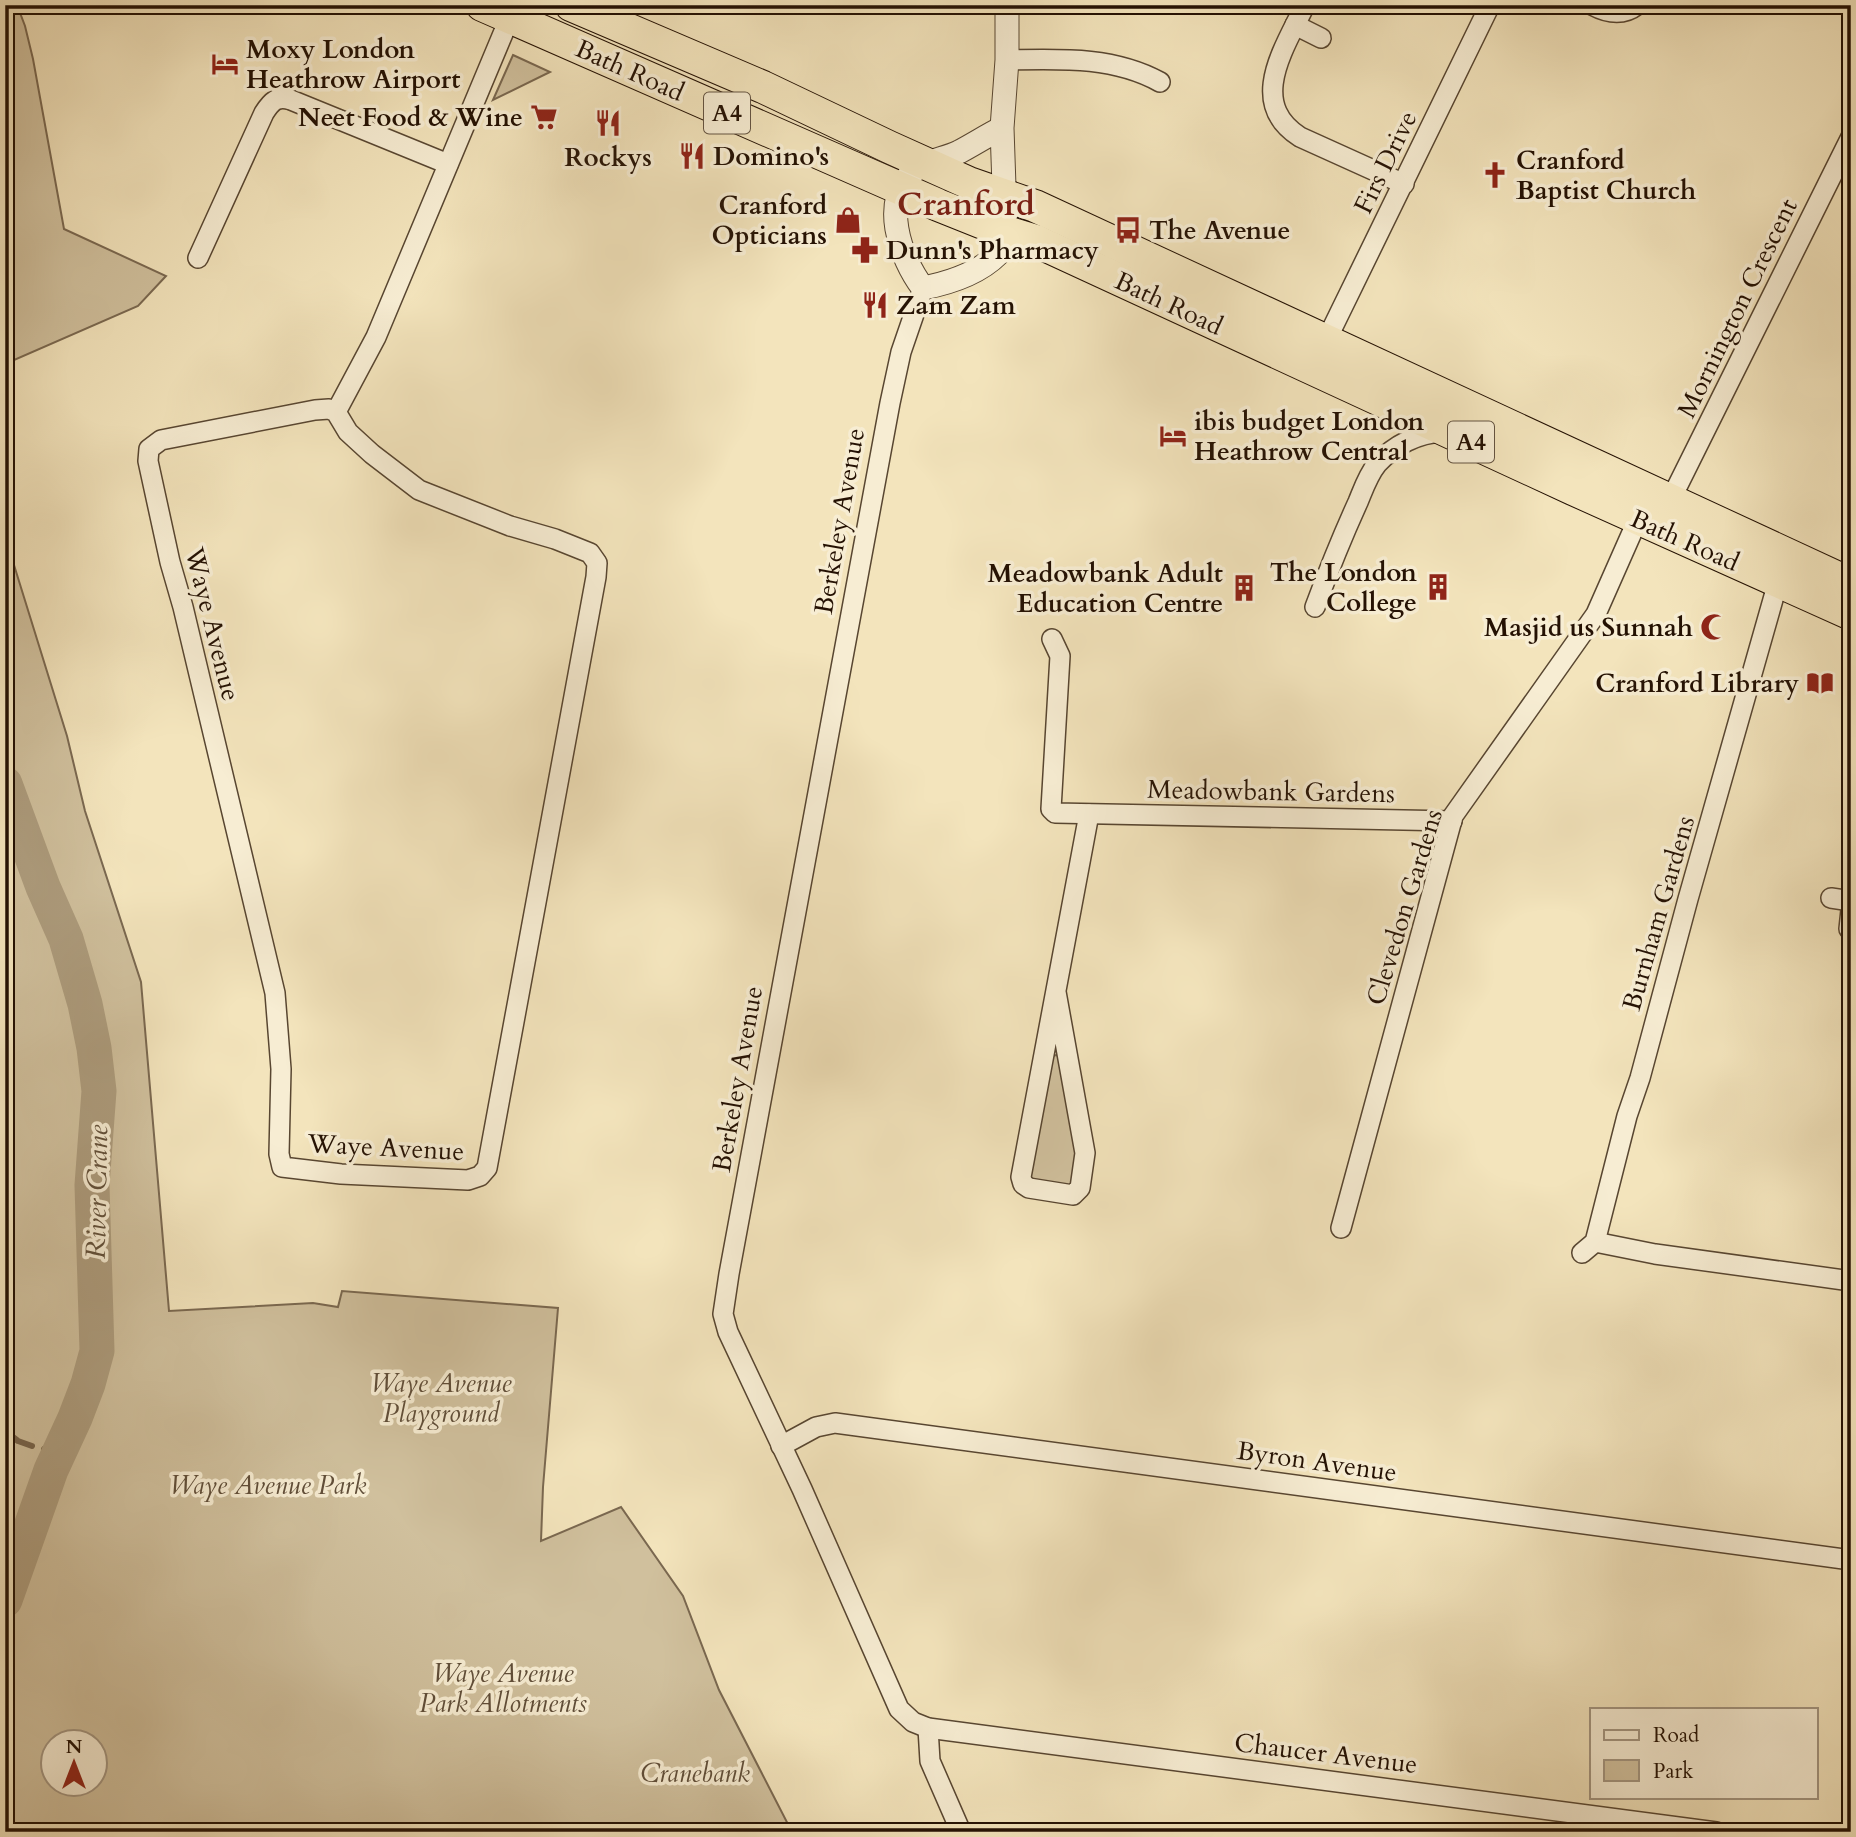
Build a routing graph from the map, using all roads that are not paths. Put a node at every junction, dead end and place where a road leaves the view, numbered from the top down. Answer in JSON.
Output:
{"nodes":[{"id":1,"x":571,"y":5,"type":"edge"},
{"id":2,"x":1007,"y":5,"type":"edge"},
{"id":3,"x":1490,"y":5,"type":"edge"},
{"id":4,"x":1592,"y":5,"type":"edge"},
{"id":5,"x":1637,"y":5,"type":"edge"},
{"id":6,"x":1304,"y":7,"type":"edge"},
{"id":7,"x":503,"y":9,"type":"edge"},
{"id":8,"x":1296,"y":25,"type":"junction"},
{"id":9,"x":1321,"y":37,"type":"dead end"},
{"id":10,"x":1007,"y":60,"type":"junction"},
{"id":11,"x":1160,"y":82,"type":"dead end"},
{"id":12,"x":1002,"y":128,"type":"junction"},
{"id":13,"x":1851,"y":137,"type":"edge"},
{"id":14,"x":925,"y":163,"type":"junction"},
{"id":15,"x":448,"y":164,"type":"junction"},
{"id":16,"x":1404,"y":184,"type":"junction"},
{"id":17,"x":900,"y":189,"type":"junction"},
{"id":18,"x":1004,"y":196,"type":"junction"},
{"id":19,"x":1003,"y":231,"type":"junction"},
{"id":20,"x":198,"y":258,"type":"dead end"},
{"id":21,"x":923,"y":288,"type":"junction"},
{"id":22,"x":1326,"y":341,"type":"junction"},
{"id":23,"x":336,"y":412,"type":"junction"},
{"id":24,"x":1407,"y":413,"type":"junction"},
{"id":25,"x":1447,"y":431,"type":"junction"},
{"id":26,"x":1390,"y":453,"type":"junction"},
{"id":27,"x":1670,"y":501,"type":"junction"},
{"id":28,"x":1638,"y":519,"type":"junction"},
{"id":29,"x":1778,"y":582,"type":"junction"},
{"id":30,"x":1851,"y":584,"type":"edge"},
{"id":31,"x":1315,"y":607,"type":"dead end"},
{"id":32,"x":1851,"y":614,"type":"edge"},
{"id":33,"x":1052,"y":639,"type":"dead end"},
{"id":34,"x":1089,"y":814,"type":"junction"},
{"id":35,"x":1452,"y":821,"type":"junction"},
{"id":36,"x":1056,"y":992,"type":"junction"},
{"id":37,"x":1340,"y":1228,"type":"dead end"},
{"id":38,"x":1851,"y":1281,"type":"edge"},
{"id":39,"x":781,"y":1446,"type":"junction"},
{"id":40,"x":1851,"y":1560,"type":"edge"},
{"id":41,"x":928,"y":1728,"type":"junction"},
{"id":42,"x":961,"y":1832,"type":"edge"},
{"id":43,"x":1716,"y":1832,"type":"edge"}],
"edges":[{"from":1,"to":14,"type":"highway","name":"Bath Road","number":"A4"},
{"from":2,"to":10,"type":"street"},
{"from":3,"to":16,"type":"street","name":"Firs Drive"},
{"from":4,"to":5,"type":"street"},
{"from":6,"to":8,"type":"street"},
{"from":7,"to":15,"type":"street"},
{"from":7,"to":17,"type":"highway","name":"Bath Road","number":"A4"},
{"from":8,"to":9,"type":"street"},
{"from":8,"to":16,"type":"street"},
{"from":10,"to":11,"type":"street"},
{"from":10,"to":12,"type":"street"},
{"from":12,"to":14,"type":"street"},
{"from":12,"to":18,"type":"street"},
{"from":13,"to":27,"type":"street","name":"Mornington Crescent"},
{"from":14,"to":17,"type":"street"},
{"from":14,"to":18,"type":"highway","name":"Bath Road","number":"A4"},
{"from":15,"to":20,"type":"street"},
{"from":15,"to":23,"type":"street"},
{"from":16,"to":22,"type":"street","name":"Firs Drive"},
{"from":17,"to":19,"type":"highway","name":"Bath Road","number":"A4"},
{"from":17,"to":21,"type":"street"},
{"from":18,"to":19,"type":"street"},
{"from":18,"to":22,"type":"highway","name":"Bath Road","number":"A4"},
{"from":19,"to":21,"type":"street"},
{"from":19,"to":24,"type":"highway","name":"Bath Road","number":"A4"},
{"from":21,"to":39,"type":"street","name":"Berkeley Avenue"},
{"from":22,"to":27,"type":"highway","name":"Bath Road","number":"A4"},
{"from":23,"to":23,"type":"street","name":"Waye Avenue"},
{"from":24,"to":25,"type":"highway","name":"Bath Road","number":"A4"},
{"from":24,"to":26,"type":"street"},
{"from":25,"to":26,"type":"street"},
{"from":25,"to":28,"type":"highway","name":"Bath Road","number":"A4"},
{"from":26,"to":31,"type":"street"},
{"from":27,"to":30,"type":"highway","name":"Bath Road","number":"A4"},
{"from":28,"to":29,"type":"highway","name":"Bath Road","number":"A4"},
{"from":28,"to":35,"type":"street","name":"Clevedon Gardens"},
{"from":29,"to":32,"type":"highway","name":"Bath Road","number":"A4"},
{"from":29,"to":38,"type":"street","name":"Burnham Gardens"},
{"from":33,"to":34,"type":"street","name":"Meadowbank Gardens"},
{"from":34,"to":35,"type":"street","name":"Meadowbank Gardens"},
{"from":34,"to":36,"type":"street"},
{"from":35,"to":37,"type":"street","name":"Clevedon Gardens"},
{"from":36,"to":36,"type":"street"},
{"from":39,"to":40,"type":"street","name":"Byron Avenue"},
{"from":39,"to":41,"type":"street","name":"Berkeley Avenue"},
{"from":41,"to":42,"type":"street"},
{"from":41,"to":43,"type":"street","name":"Chaucer Avenue"}]}
